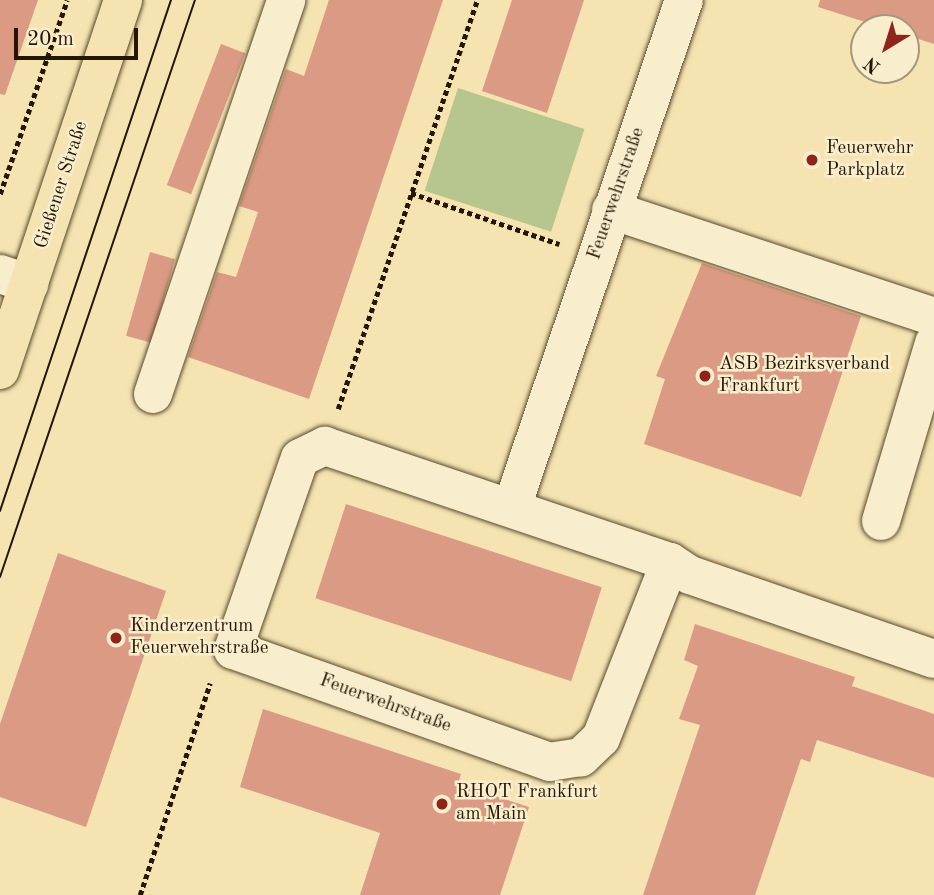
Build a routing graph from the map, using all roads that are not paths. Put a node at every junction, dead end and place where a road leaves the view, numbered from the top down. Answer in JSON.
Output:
{"nodes":[{"id":1,"x":123,"y":0,"type":"edge"},
{"id":2,"x":286,"y":0,"type":"edge"},
{"id":3,"x":684,"y":0,"type":"edge"},
{"id":4,"x":611,"y":210,"type":"junction"},
{"id":5,"x":14,"y":279,"type":"edge"},
{"id":6,"x":934,"y":317,"type":"edge"},
{"id":7,"x":934,"y":343,"type":"edge"},
{"id":8,"x":0,"y":370,"type":"edge"},
{"id":9,"x":153,"y":394,"type":"dead end"},
{"id":10,"x":512,"y":507,"type":"junction"},
{"id":11,"x":881,"y":521,"type":"dead end"},
{"id":12,"x":670,"y":562,"type":"junction"},
{"id":13,"x":934,"y":659,"type":"edge"}],
"edges":[{"from":1,"to":5,"type":"main road","name":"Gießener Straße"},
{"from":2,"to":9,"type":"street"},
{"from":3,"to":4,"type":"street","name":"Feuerwehrstraße"},
{"from":4,"to":6,"type":"street"},
{"from":4,"to":10,"type":"street","name":"Feuerwehrstraße"},
{"from":5,"to":8,"type":"main road","name":"Gießener Straße"},
{"from":7,"to":11,"type":"street"},
{"from":10,"to":12,"type":"street"},
{"from":10,"to":12,"type":"street","name":"Feuerwehrstraße"},
{"from":12,"to":13,"type":"street"}]}
